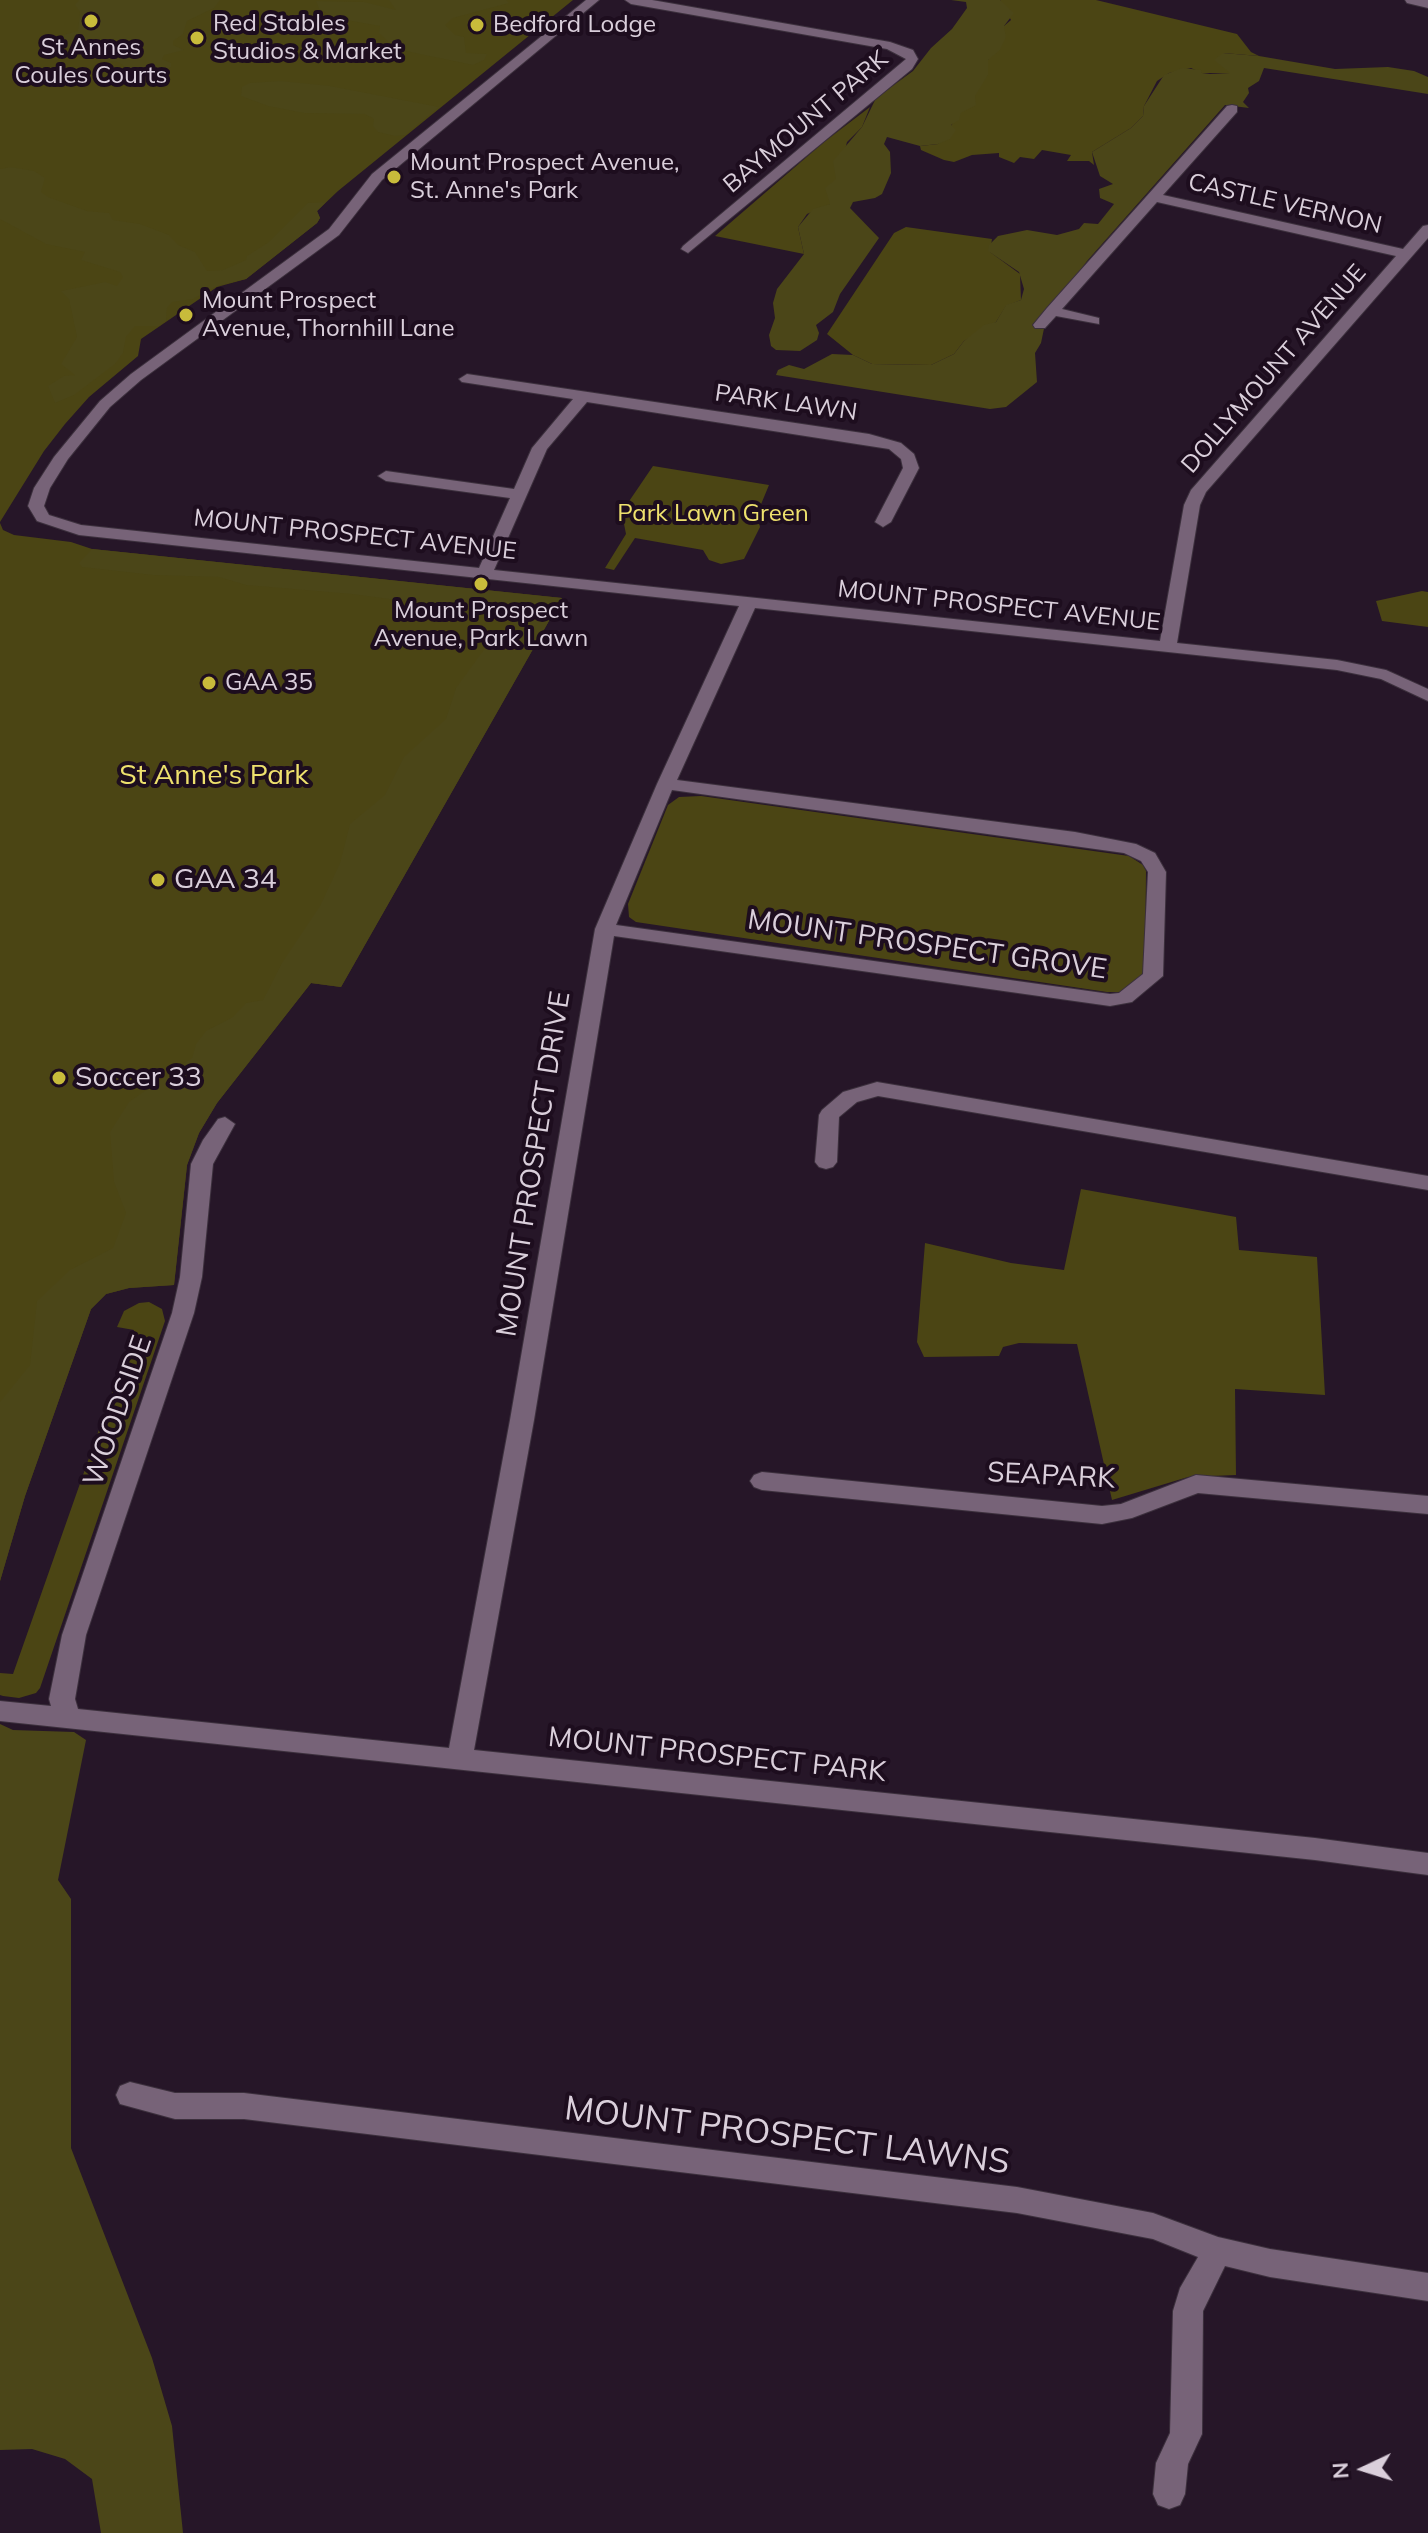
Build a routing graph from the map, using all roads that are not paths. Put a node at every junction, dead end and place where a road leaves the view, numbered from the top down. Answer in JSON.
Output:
{"nodes":[{"id":1,"x":593,"y":0,"type":"edge"},
{"id":2,"x":631,"y":0,"type":"edge"},
{"id":3,"x":1412,"y":0,"type":"edge"},
{"id":4,"x":1428,"y":4,"type":"edge"},
{"id":5,"x":1232,"y":109,"type":"dead end"},
{"id":6,"x":1216,"y":126,"type":"junction"},
{"id":7,"x":1236,"y":130,"type":"dead end"},
{"id":8,"x":1154,"y":197,"type":"junction"},
{"id":9,"x":1428,"y":229,"type":"edge"},
{"id":10,"x":688,"y":249,"type":"dead end"},
{"id":11,"x":1405,"y":254,"type":"junction"},
{"id":12,"x":1052,"y":311,"type":"junction"},
{"id":13,"x":1094,"y":321,"type":"dead end"},
{"id":14,"x":1040,"y":325,"type":"dead end"},
{"id":15,"x":467,"y":379,"type":"dead end"},
{"id":16,"x":582,"y":398,"type":"junction"},
{"id":17,"x":386,"y":476,"type":"dead end"},
{"id":18,"x":520,"y":495,"type":"junction"},
{"id":19,"x":883,"y":522,"type":"dead end"},
{"id":20,"x":485,"y":572,"type":"junction"},
{"id":21,"x":749,"y":602,"type":"junction"},
{"id":22,"x":1167,"y":648,"type":"junction"},
{"id":23,"x":1428,"y":696,"type":"edge"},
{"id":24,"x":666,"y":784,"type":"junction"},
{"id":25,"x":605,"y":929,"type":"junction"},
{"id":26,"x":225,"y":1124,"type":"dead end"},
{"id":27,"x":826,"y":1162,"type":"dead end"},
{"id":28,"x":1428,"y":1183,"type":"edge"},
{"id":29,"x":762,"y":1481,"type":"dead end"},
{"id":30,"x":1428,"y":1505,"type":"edge"},
{"id":31,"x":0,"y":1711,"type":"edge"},
{"id":32,"x":67,"y":1717,"type":"junction"},
{"id":33,"x":459,"y":1761,"type":"junction"},
{"id":34,"x":1428,"y":1864,"type":"edge"},
{"id":35,"x":130,"y":2095,"type":"dead end"},
{"id":36,"x":1218,"y":2251,"type":"junction"},
{"id":37,"x":1428,"y":2287,"type":"edge"},
{"id":38,"x":1169,"y":2494,"type":"dead end"}],
"edges":[{"from":1,"to":20,"type":"street","name":"MOUNT PROSPECT AVENUE"},
{"from":2,"to":10,"type":"street","name":"BAYMOUNT PARK"},
{"from":3,"to":4,"type":"main road"},
{"from":5,"to":6,"type":"street","name":"CASTLE VERNON"},
{"from":6,"to":7,"type":"street"},
{"from":6,"to":8,"type":"street","name":"CASTLE VERNON"},
{"from":8,"to":11,"type":"street","name":"CASTLE VERNON"},
{"from":8,"to":12,"type":"street","name":"CASTLE VERNON"},
{"from":9,"to":11,"type":"street","name":"DOLLYMOUNT AVENUE"},
{"from":11,"to":22,"type":"street","name":"DOLLYMOUNT AVENUE"},
{"from":12,"to":13,"type":"street"},
{"from":12,"to":14,"type":"street","name":"CASTLE VERNON"},
{"from":15,"to":16,"type":"street","name":"PARK LAWN"},
{"from":16,"to":18,"type":"street"},
{"from":16,"to":19,"type":"street","name":"PARK LAWN"},
{"from":17,"to":18,"type":"street"},
{"from":18,"to":20,"type":"street"},
{"from":20,"to":21,"type":"street","name":"MOUNT PROSPECT AVENUE"},
{"from":21,"to":22,"type":"street","name":"MOUNT PROSPECT AVENUE"},
{"from":21,"to":24,"type":"street","name":"MOUNT PROSPECT DRIVE"},
{"from":22,"to":23,"type":"street","name":"MOUNT PROSPECT AVENUE"},
{"from":24,"to":25,"type":"street","name":"MOUNT PROSPECT DRIVE"},
{"from":24,"to":25,"type":"street","name":"MOUNT PROSPECT GROVE"},
{"from":25,"to":33,"type":"street","name":"MOUNT PROSPECT DRIVE"},
{"from":26,"to":32,"type":"street","name":"WOODSIDE"},
{"from":27,"to":28,"type":"street"},
{"from":29,"to":30,"type":"street","name":"SEAPARK"},
{"from":31,"to":32,"type":"street","name":"MOUNT PROSPECT PARK"},
{"from":32,"to":33,"type":"street","name":"MOUNT PROSPECT PARK"},
{"from":33,"to":34,"type":"street","name":"MOUNT PROSPECT PARK"},
{"from":35,"to":36,"type":"street","name":"MOUNT PROSPECT LAWNS"},
{"from":36,"to":37,"type":"street","name":"MOUNT PROSPECT LAWNS"},
{"from":36,"to":38,"type":"street"}]}
